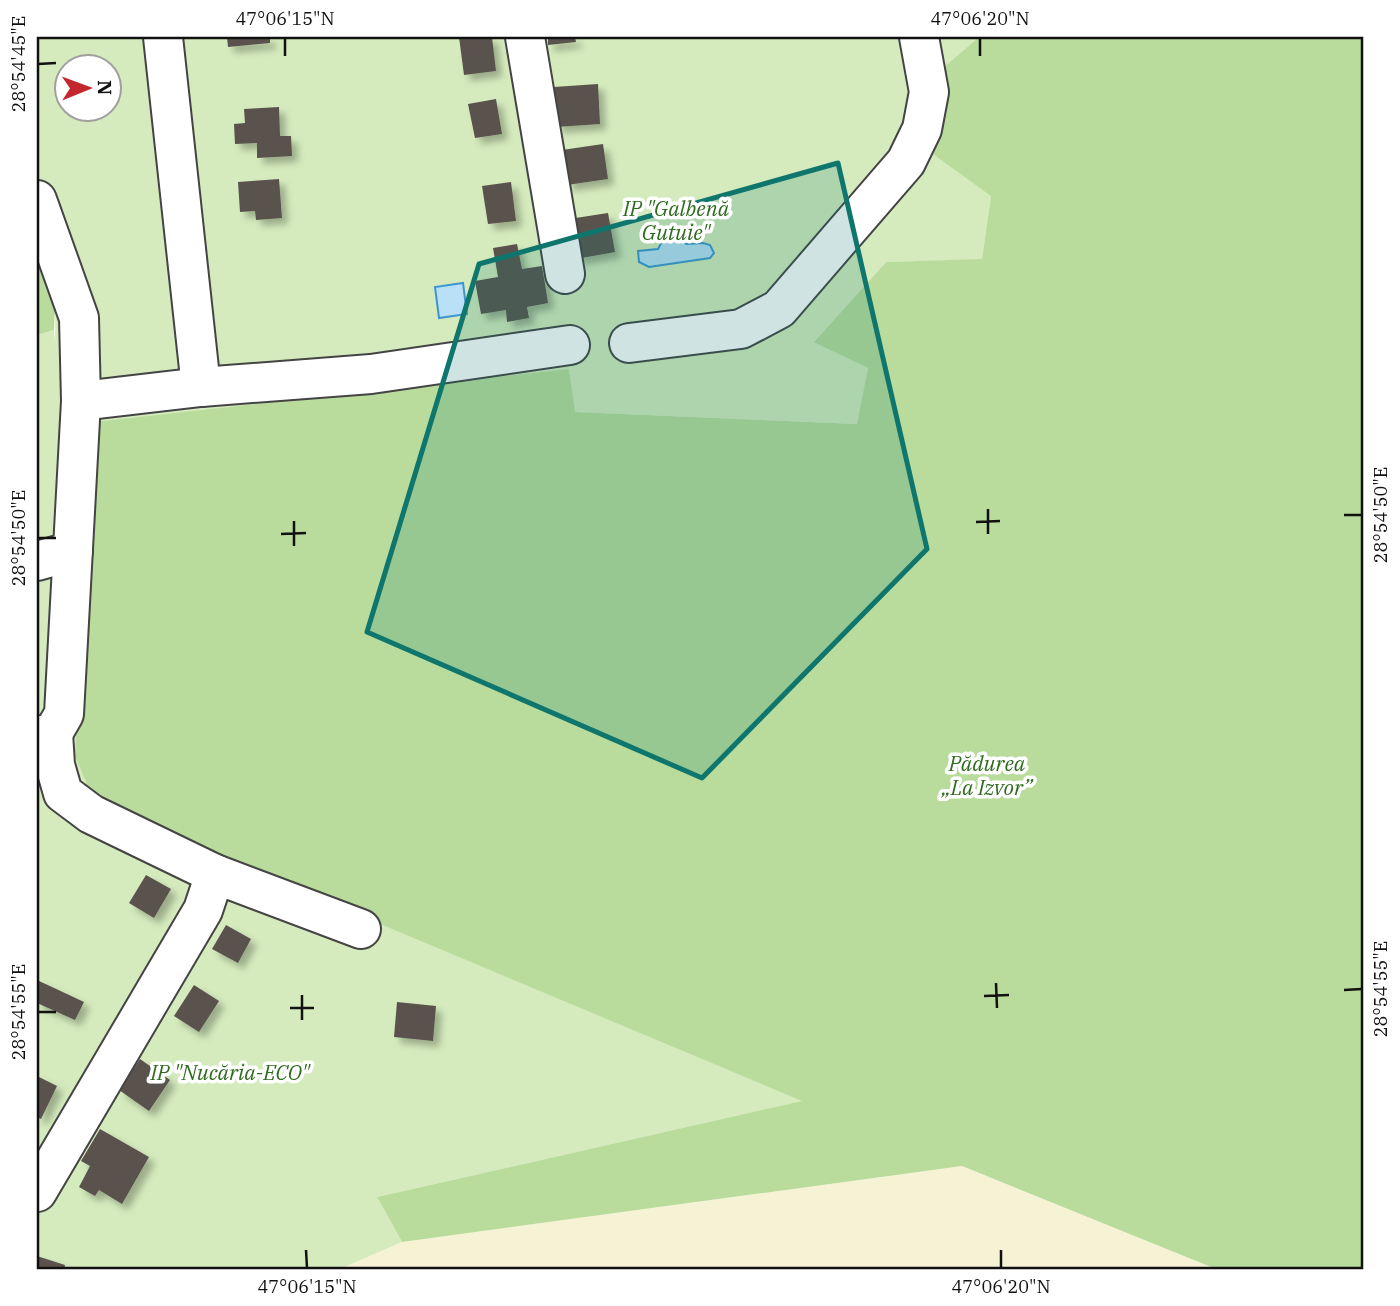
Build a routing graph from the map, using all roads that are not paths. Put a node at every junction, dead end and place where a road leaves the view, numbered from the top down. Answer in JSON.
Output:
{"nodes":[{"id":1,"x":163,"y":37,"type":"edge"},
{"id":2,"x":525,"y":37,"type":"edge"},
{"id":3,"x":919,"y":37,"type":"edge"},
{"id":4,"x":37,"y":200,"type":"edge"},
{"id":5,"x":565,"y":275,"type":"dead end"},
{"id":6,"x":629,"y":343,"type":"dead end"},
{"id":7,"x":570,"y":345,"type":"dead end"},
{"id":8,"x":201,"y":387,"type":"junction"},
{"id":9,"x":81,"y":401,"type":"junction"},
{"id":10,"x":73,"y":551,"type":"junction"},
{"id":11,"x":37,"y":561,"type":"edge"},
{"id":12,"x":45,"y":735,"type":"edge"},
{"id":13,"x":215,"y":874,"type":"junction"},
{"id":14,"x":361,"y":929,"type":"dead end"},
{"id":15,"x":37,"y":1192,"type":"edge"}],
"edges":[{"from":1,"to":8,"type":"street"},
{"from":2,"to":5,"type":"street"},
{"from":3,"to":6,"type":"street"},
{"from":4,"to":9,"type":"street"},
{"from":7,"to":8,"type":"street"},
{"from":8,"to":9,"type":"street"},
{"from":9,"to":10,"type":"street"},
{"from":10,"to":11,"type":"street"},
{"from":10,"to":12,"type":"street"},
{"from":12,"to":13,"type":"street"},
{"from":13,"to":14,"type":"street"},
{"from":13,"to":15,"type":"street"}]}
